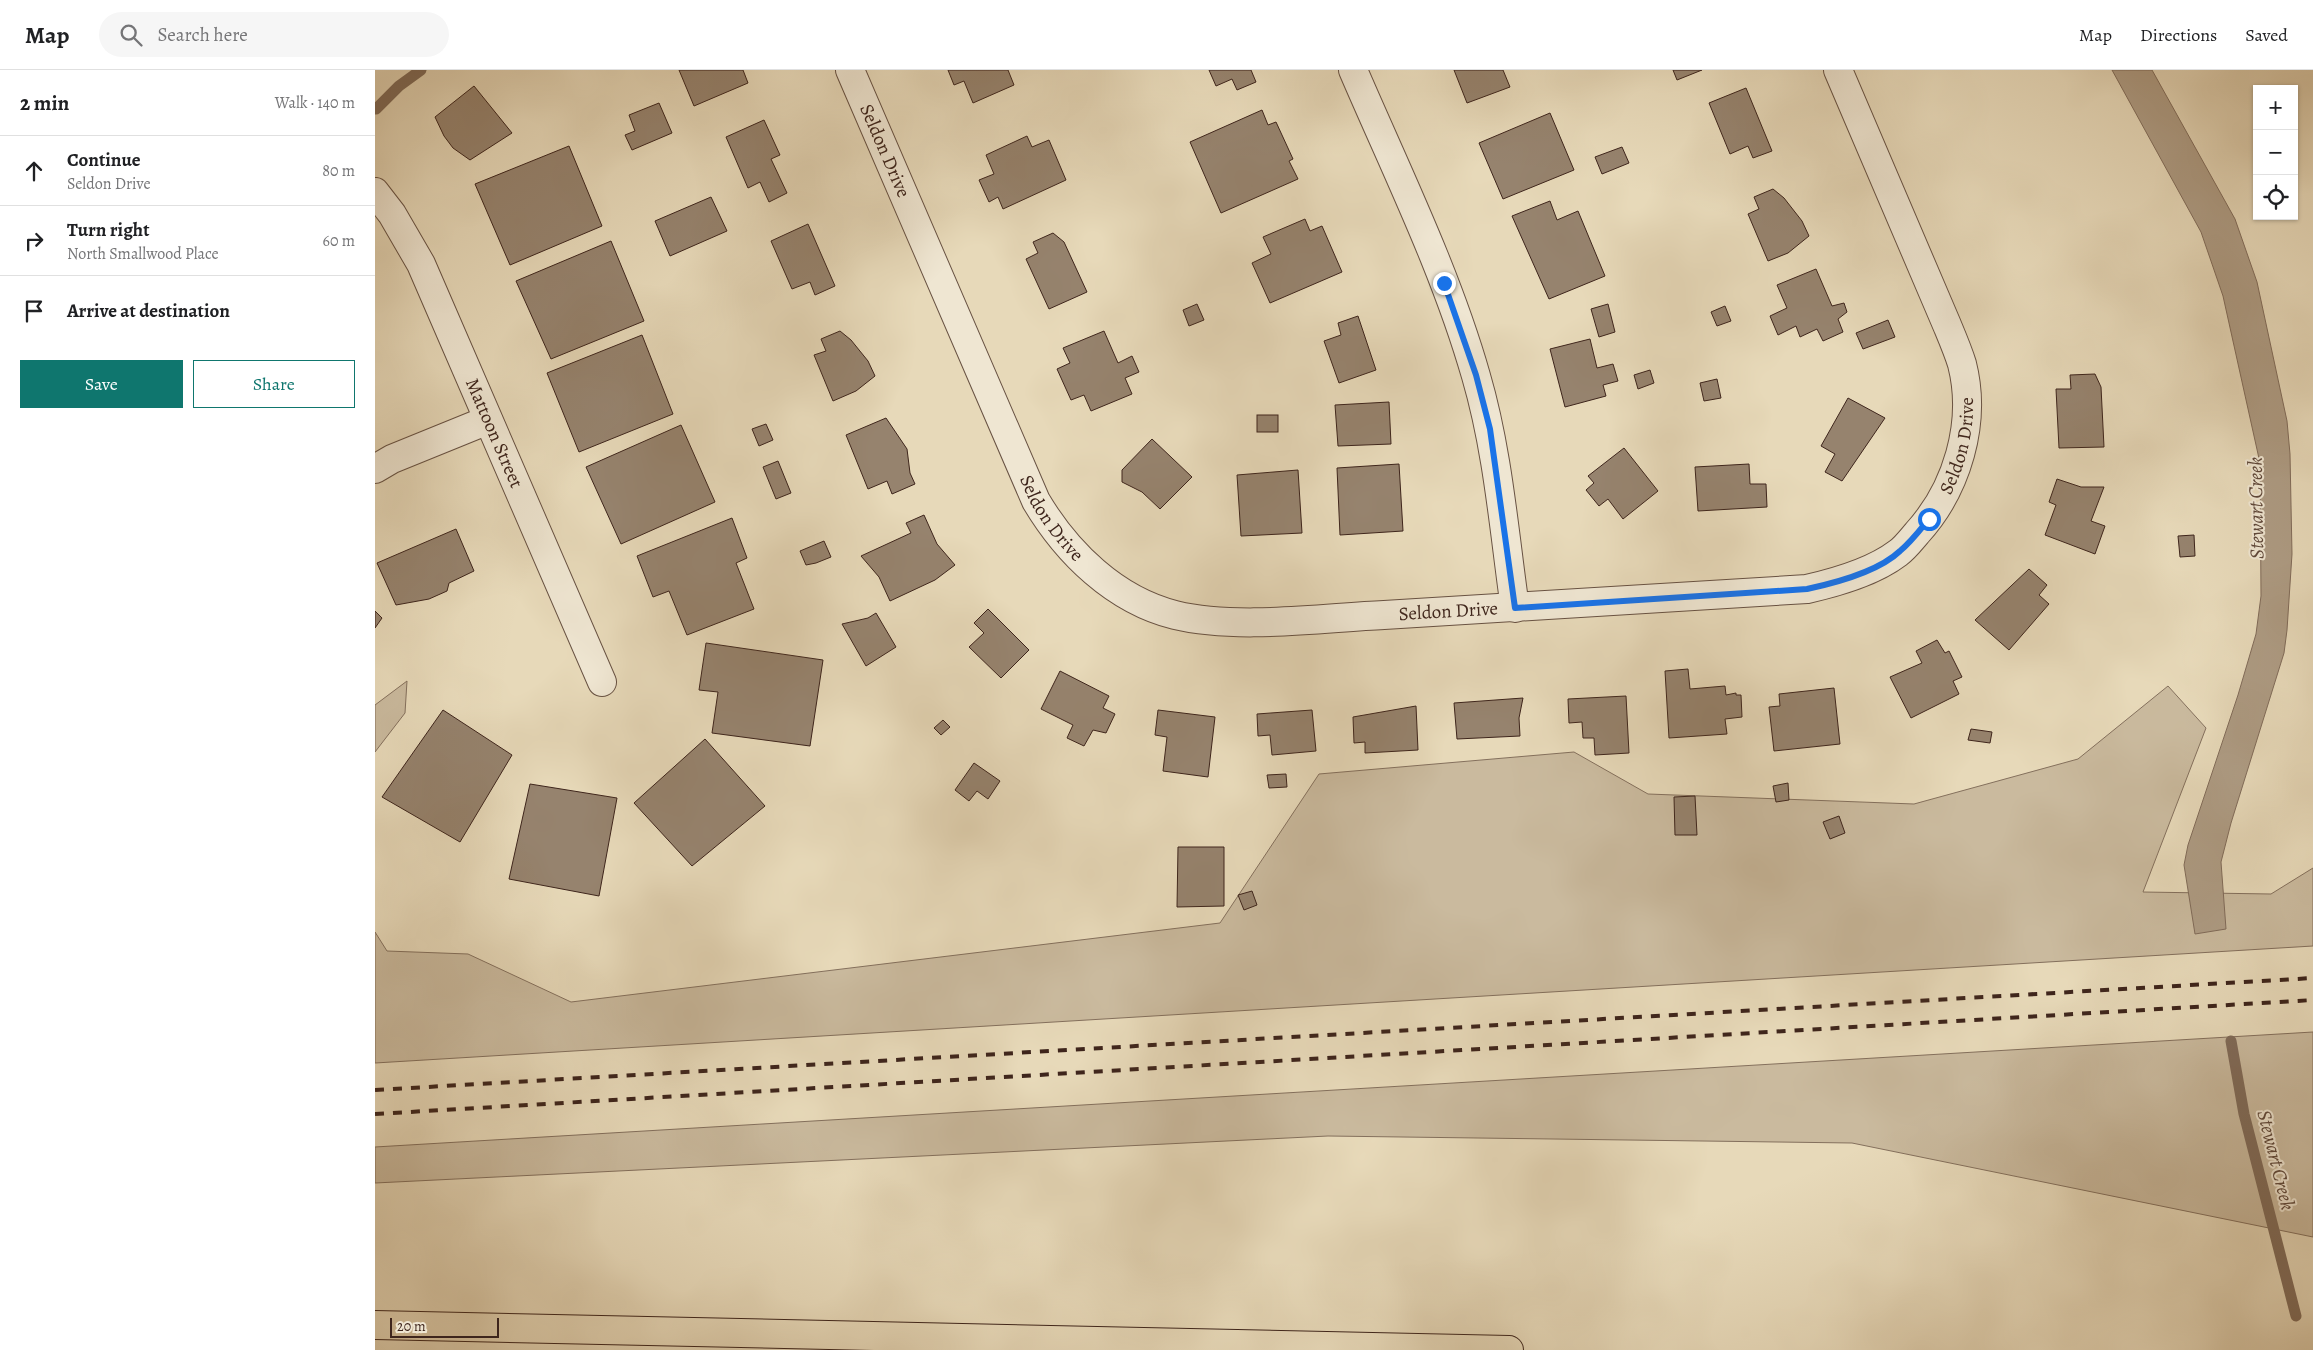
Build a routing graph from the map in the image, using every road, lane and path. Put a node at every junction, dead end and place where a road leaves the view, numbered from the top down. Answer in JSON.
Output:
{"nodes":[{"id":1,"x":850,"y":70,"type":"edge"},
{"id":2,"x":1353,"y":70,"type":"edge"},
{"id":3,"x":1837,"y":70,"type":"edge"},
{"id":4,"x":375,"y":192,"type":"edge"},
{"id":5,"x":487,"y":420,"type":"junction"},
{"id":6,"x":375,"y":469,"type":"edge"},
{"id":7,"x":1515,"y":608,"type":"junction"},
{"id":8,"x":602,"y":682,"type":"dead end"},
{"id":9,"x":375,"y":1325,"type":"edge"},
{"id":10,"x":1509,"y":1350,"type":"edge"}],
"edges":[{"from":1,"to":7,"type":"street","name":"Seldon Drive"},
{"from":2,"to":7,"type":"street"},
{"from":3,"to":7,"type":"street","name":"Seldon Drive"},
{"from":4,"to":5,"type":"street","name":"Mattoon Street"},
{"from":5,"to":6,"type":"street"},
{"from":5,"to":8,"type":"street","name":"Mattoon Street"},
{"from":9,"to":10,"type":"highway"}]}
